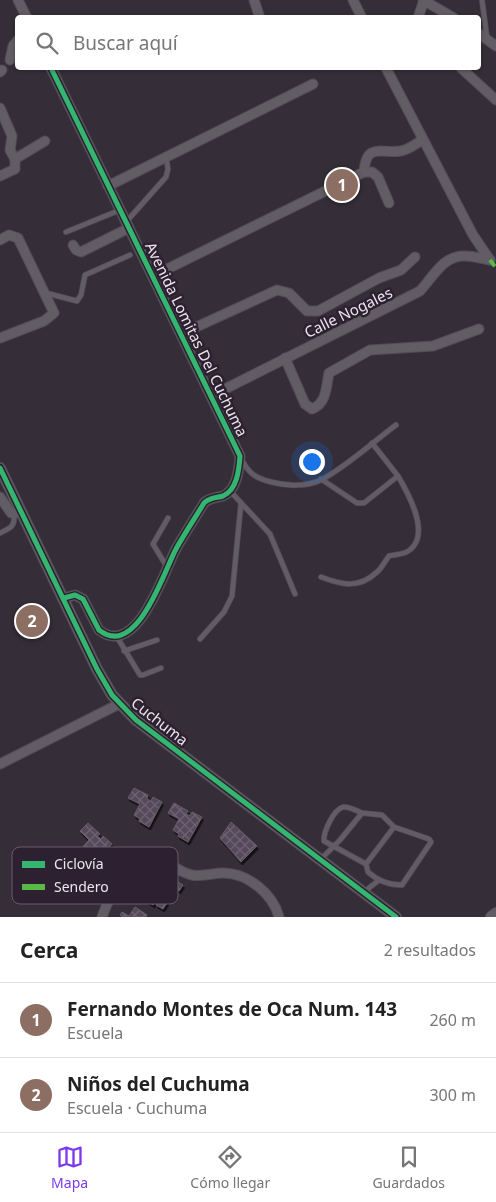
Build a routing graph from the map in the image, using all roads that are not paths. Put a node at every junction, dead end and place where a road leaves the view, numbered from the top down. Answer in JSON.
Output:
{"nodes":[{"id":1,"x":18,"y":0,"type":"edge"},
{"id":2,"x":254,"y":0,"type":"edge"},
{"id":3,"x":353,"y":0,"type":"edge"},
{"id":4,"x":424,"y":0,"type":"edge"},
{"id":5,"x":482,"y":0,"type":"edge"},
{"id":6,"x":26,"y":15,"type":"edge"},
{"id":7,"x":259,"y":15,"type":"edge"},
{"id":8,"x":360,"y":15,"type":"edge"},
{"id":9,"x":419,"y":15,"type":"edge"},
{"id":10,"x":449,"y":15,"type":"edge"},
{"id":11,"x":481,"y":34,"type":"edge"},
{"id":12,"x":488,"y":40,"type":"junction"},
{"id":13,"x":15,"y":43,"type":"edge"},
{"id":14,"x":496,"y":46,"type":"edge"},
{"id":15,"x":10,"y":60,"type":"dead end"},
{"id":16,"x":52,"y":70,"type":"edge"},
{"id":17,"x":387,"y":70,"type":"edge"},
{"id":18,"x":462,"y":70,"type":"edge"},
{"id":19,"x":313,"y":84,"type":"dead end"},
{"id":20,"x":496,"y":100,"type":"edge"},
{"id":21,"x":0,"y":108,"type":"edge"},
{"id":22,"x":422,"y":140,"type":"junction"},
{"id":23,"x":45,"y":141,"type":"dead end"},
{"id":24,"x":166,"y":157,"type":"junction"},
{"id":25,"x":15,"y":160,"type":"junction"},
{"id":26,"x":364,"y":172,"type":"junction"},
{"id":27,"x":0,"y":176,"type":"edge"},
{"id":28,"x":108,"y":186,"type":"junction"},
{"id":29,"x":390,"y":204,"type":"dead end"},
{"id":30,"x":120,"y":210,"type":"junction"},
{"id":31,"x":128,"y":225,"type":"junction"},
{"id":32,"x":66,"y":232,"type":"dead end"},
{"id":33,"x":0,"y":240,"type":"edge"},
{"id":34,"x":73,"y":245,"type":"dead end"},
{"id":35,"x":130,"y":255,"type":"dead end"},
{"id":36,"x":415,"y":257,"type":"dead end"},
{"id":37,"x":153,"y":276,"type":"junction"},
{"id":38,"x":46,"y":294,"type":"junction"},
{"id":39,"x":479,"y":329,"type":"dead end"},
{"id":40,"x":181,"y":334,"type":"junction"},
{"id":41,"x":0,"y":338,"type":"edge"},
{"id":42,"x":285,"y":358,"type":"junction"},
{"id":43,"x":211,"y":396,"type":"junction"},
{"id":44,"x":396,"y":425,"type":"dead end"},
{"id":45,"x":372,"y":443,"type":"junction"},
{"id":46,"x":240,"y":456,"type":"junction"},
{"id":47,"x":0,"y":468,"type":"edge"},
{"id":48,"x":398,"y":476,"type":"junction"},
{"id":49,"x":321,"y":479,"type":"junction"},
{"id":50,"x":230,"y":491,"type":"junction"},
{"id":51,"x":0,"y":497,"type":"edge"},
{"id":52,"x":241,"y":503,"type":"junction"},
{"id":53,"x":18,"y":514,"type":"junction"},
{"id":54,"x":168,"y":518,"type":"dead end"},
{"id":55,"x":0,"y":533,"type":"edge"},
{"id":56,"x":168,"y":568,"type":"junction"},
{"id":57,"x":321,"y":577,"type":"dead end"},
{"id":58,"x":295,"y":594,"type":"dead end"},
{"id":59,"x":64,"y":598,"type":"junction"},
{"id":60,"x":117,"y":637,"type":"junction"},
{"id":61,"x":200,"y":639,"type":"dead end"},
{"id":62,"x":157,"y":640,"type":"dead end"},
{"id":63,"x":124,"y":651,"type":"junction"},
{"id":64,"x":161,"y":668,"type":"dead end"},
{"id":65,"x":119,"y":704,"type":"junction"},
{"id":66,"x":0,"y":764,"type":"edge"},
{"id":67,"x":362,"y":813,"type":"junction"},
{"id":68,"x":394,"y":827,"type":"junction"},
{"id":69,"x":334,"y":846,"type":"junction"},
{"id":70,"x":320,"y":859,"type":"junction"},
{"id":71,"x":366,"y":864,"type":"junction"},
{"id":72,"x":178,"y":869,"type":"edge"},
{"id":73,"x":379,"y":880,"type":"junction"},
{"id":74,"x":364,"y":892,"type":"junction"},
{"id":75,"x":107,"y":904,"type":"edge"},
{"id":76,"x":496,"y":912,"type":"edge"},
{"id":77,"x":102,"y":917,"type":"edge"},
{"id":78,"x":279,"y":917,"type":"edge"},
{"id":79,"x":396,"y":917,"type":"edge"},
{"id":80,"x":491,"y":917,"type":"edge"}],
"edges":[{"from":1,"to":6,"type":"street"},
{"from":2,"to":7,"type":"street"},
{"from":3,"to":8,"type":"street"},
{"from":4,"to":9,"type":"street"},
{"from":4,"to":10,"type":"street"},
{"from":5,"to":12,"type":"lane"},
{"from":11,"to":12,"type":"street"},
{"from":12,"to":14,"type":"street"},
{"from":13,"to":15,"type":"street"},
{"from":16,"to":28,"type":"street","name":"Avenida Lomitas Del Cuchuma"},
{"from":17,"to":22,"type":"street"},
{"from":18,"to":20,"type":"street"},
{"from":19,"to":24,"type":"street"},
{"from":21,"to":25,"type":"street"},
{"from":22,"to":26,"type":"street"},
{"from":22,"to":42,"type":"street","name":"Calle Nogales"},
{"from":23,"to":25,"type":"street"},
{"from":24,"to":28,"type":"street"},
{"from":24,"to":31,"type":"lane"},
{"from":25,"to":27,"type":"street"},
{"from":26,"to":29,"type":"street"},
{"from":26,"to":37,"type":"street"},
{"from":28,"to":30,"type":"street","name":"Avenida Lomitas Del Cuchuma"},
{"from":30,"to":31,"type":"street","name":"Avenida Lomitas Del Cuchuma"},
{"from":30,"to":32,"type":"lane"},
{"from":31,"to":34,"type":"street"},
{"from":31,"to":37,"type":"street","name":"Avenida Lomitas Del Cuchuma"},
{"from":33,"to":38,"type":"street"},
{"from":35,"to":38,"type":"lane"},
{"from":36,"to":40,"type":"street"},
{"from":37,"to":40,"type":"street","name":"Avenida Lomitas Del Cuchuma"},
{"from":38,"to":41,"type":"street"},
{"from":39,"to":42,"type":"street"},
{"from":40,"to":43,"type":"street","name":"Avenida Lomitas Del Cuchuma"},
{"from":42,"to":43,"type":"street","name":"Calle Nogales"},
{"from":43,"to":46,"type":"street","name":"Avenida Lomitas Del Cuchuma"},
{"from":44,"to":45,"type":"lane"},
{"from":45,"to":48,"type":"lane"},
{"from":45,"to":49,"type":"lane"},
{"from":46,"to":49,"type":"lane"},
{"from":46,"to":50,"type":"street","name":"Avenida Lomitas Del Cuchuma"},
{"from":47,"to":53,"type":"street","name":"Cuchuma"},
{"from":48,"to":49,"type":"lane"},
{"from":48,"to":57,"type":"lane"},
{"from":50,"to":52,"type":"lane"},
{"from":50,"to":56,"type":"street"},
{"from":51,"to":53,"type":"street"},
{"from":52,"to":58,"type":"lane"},
{"from":52,"to":61,"type":"lane"},
{"from":53,"to":55,"type":"lane"},
{"from":53,"to":59,"type":"street","name":"Cuchuma"},
{"from":54,"to":56,"type":"lane"},
{"from":56,"to":60,"type":"street"},
{"from":59,"to":60,"type":"street"},
{"from":59,"to":65,"type":"street","name":"Cuchuma"},
{"from":60,"to":63,"type":"lane"},
{"from":62,"to":63,"type":"lane"},
{"from":63,"to":64,"type":"lane"},
{"from":65,"to":66,"type":"street"},
{"from":65,"to":70,"type":"street","name":"Cuchuma"},
{"from":67,"to":68,"type":"lane"},
{"from":67,"to":69,"type":"lane"},
{"from":67,"to":69,"type":"lane"},
{"from":68,"to":71,"type":"lane"},
{"from":68,"to":73,"type":"lane"},
{"from":69,"to":70,"type":"lane"},
{"from":69,"to":71,"type":"lane"},
{"from":70,"to":74,"type":"street","name":"Cuchuma"},
{"from":71,"to":73,"type":"lane"},
{"from":72,"to":78,"type":"street"},
{"from":73,"to":74,"type":"lane"},
{"from":74,"to":79,"type":"street","name":"Cuchuma"},
{"from":75,"to":77,"type":"street"},
{"from":76,"to":80,"type":"street"}]}
